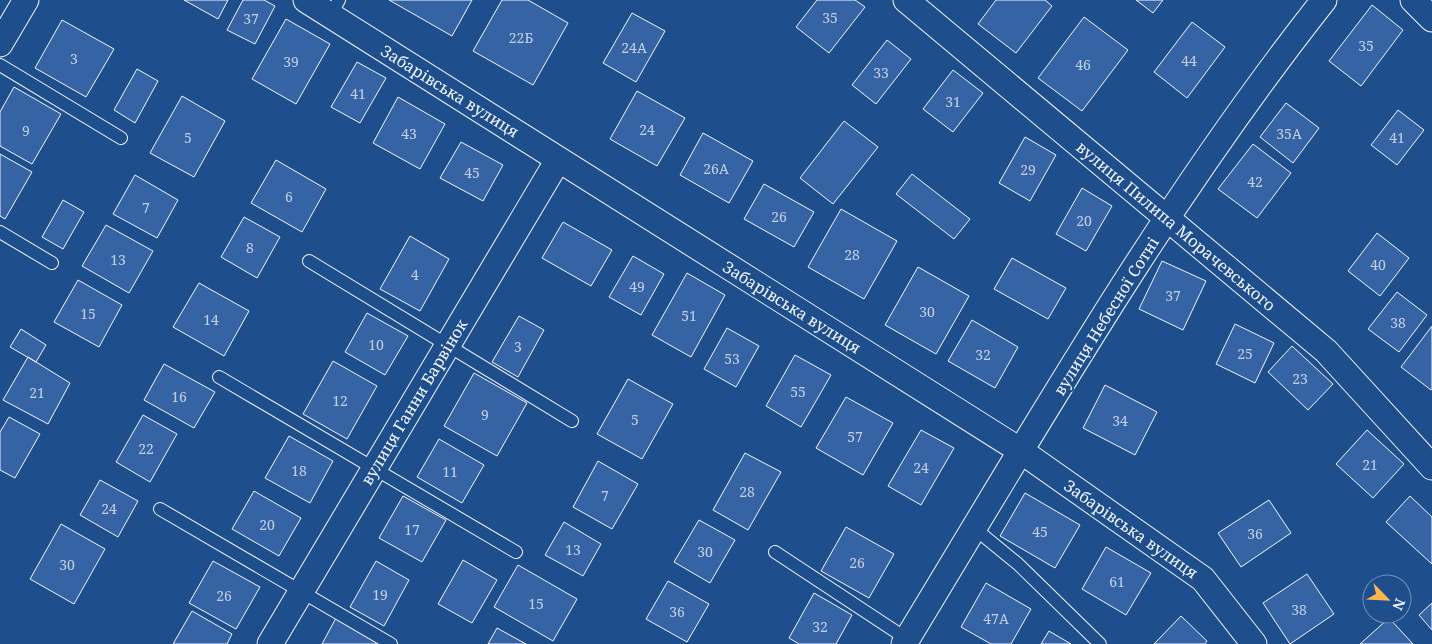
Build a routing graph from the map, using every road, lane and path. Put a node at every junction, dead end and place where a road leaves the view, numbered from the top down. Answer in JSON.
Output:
{"nodes":[{"id":1,"x":26,"y":0,"type":"edge"},
{"id":2,"x":306,"y":0,"type":"edge"},
{"id":3,"x":906,"y":0,"type":"edge"},
{"id":4,"x":1324,"y":0,"type":"edge"},
{"id":5,"x":1413,"y":0,"type":"edge"},
{"id":6,"x":335,"y":8,"type":"edge"},
{"id":7,"x":1432,"y":19,"type":"edge"},
{"id":8,"x":0,"y":44,"type":"edge"},
{"id":9,"x":0,"y":65,"type":"edge"},
{"id":10,"x":121,"y":138,"type":"dead end"},
{"id":11,"x":558,"y":160,"type":"junction"},
{"id":12,"x":1167,"y":219,"type":"junction"},
{"id":13,"x":0,"y":232,"type":"edge"},
{"id":14,"x":309,"y":261,"type":"dead end"},
{"id":15,"x":52,"y":263,"type":"dead end"},
{"id":16,"x":447,"y":347,"type":"junction"},
{"id":17,"x":219,"y":378,"type":"dead end"},
{"id":18,"x":572,"y":421,"type":"dead end"},
{"id":19,"x":1021,"y":451,"type":"junction"},
{"id":20,"x":1432,"y":467,"type":"edge"},
{"id":21,"x":375,"y":468,"type":"junction"},
{"id":22,"x":160,"y":509,"type":"dead end"},
{"id":23,"x":974,"y":528,"type":"junction"},
{"id":24,"x":516,"y":552,"type":"dead end"},
{"id":25,"x":775,"y":552,"type":"dead end"},
{"id":26,"x":302,"y":591,"type":"junction"},
{"id":27,"x":905,"y":641,"type":"edge"},
{"id":28,"x":270,"y":644,"type":"edge"},
{"id":29,"x":391,"y":644,"type":"edge"},
{"id":30,"x":1100,"y":644,"type":"edge"},
{"id":31,"x":1254,"y":644,"type":"edge"}],
"edges":[{"from":1,"to":8,"type":"street"},
{"from":2,"to":6,"type":"street","name":"Забарівська вулиця"},
{"from":3,"to":12,"type":"street","name":"вулиця Пилипа Морачевського"},
{"from":4,"to":12,"type":"street","name":"вулиця Небесної Сотні"},
{"from":5,"to":7,"type":"street"},
{"from":6,"to":11,"type":"street","name":"Забарівська вулиця"},
{"from":9,"to":10,"type":"lane"},
{"from":11,"to":16,"type":"street","name":"вулиця Ганни Барвінок"},
{"from":11,"to":19,"type":"street","name":"Забарівська вулиця"},
{"from":12,"to":19,"type":"street","name":"вулиця Небесної Сотні"},
{"from":12,"to":20,"type":"street","name":"вулиця Пилипа Морачевського"},
{"from":13,"to":15,"type":"lane"},
{"from":14,"to":16,"type":"lane"},
{"from":16,"to":18,"type":"lane"},
{"from":16,"to":21,"type":"street","name":"вулиця Ганни Барвінок"},
{"from":17,"to":21,"type":"lane"},
{"from":19,"to":23,"type":"street","name":"вулиця Небесної Сотні"},
{"from":19,"to":31,"type":"street","name":"Забарівська вулиця"},
{"from":21,"to":24,"type":"lane"},
{"from":21,"to":26,"type":"street","name":"вулиця Ганни Барвінок"},
{"from":22,"to":26,"type":"lane"},
{"from":23,"to":27,"type":"street","name":"вулиця Небесної Сотні"},
{"from":23,"to":30,"type":"lane"},
{"from":25,"to":27,"type":"lane"},
{"from":26,"to":28,"type":"street","name":"вулиця Ганни Барвінок"},
{"from":26,"to":29,"type":"lane"}]}
